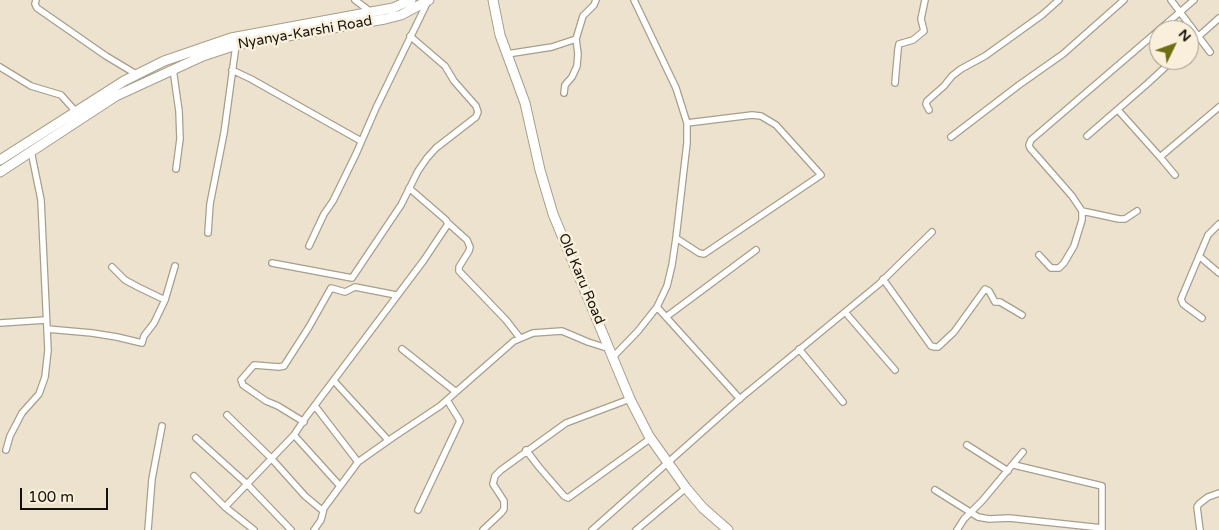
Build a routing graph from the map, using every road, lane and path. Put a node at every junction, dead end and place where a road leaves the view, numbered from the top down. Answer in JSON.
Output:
{"nodes":[{"id":1,"x":36,"y":0,"type":"edge"},
{"id":2,"x":355,"y":0,"type":"edge"},
{"id":3,"x":412,"y":0,"type":"edge"},
{"id":4,"x":428,"y":0,"type":"edge"},
{"id":5,"x":493,"y":0,"type":"edge"},
{"id":6,"x":596,"y":0,"type":"edge"},
{"id":7,"x":634,"y":0,"type":"edge"},
{"id":8,"x":925,"y":0,"type":"edge"},
{"id":9,"x":1059,"y":0,"type":"edge"},
{"id":10,"x":1124,"y":0,"type":"edge"},
{"id":11,"x":1172,"y":0,"type":"edge"},
{"id":12,"x":1194,"y":0,"type":"edge"},
{"id":13,"x":1179,"y":11,"type":"junction"},
{"id":14,"x":372,"y":12,"type":"junction"},
{"id":15,"x":1219,"y":18,"type":"edge"},
{"id":16,"x":1186,"y":20,"type":"edge"},
{"id":17,"x":1199,"y":35,"type":"edge"},
{"id":18,"x":410,"y":36,"type":"junction"},
{"id":19,"x":1199,"y":37,"type":"edge"},
{"id":20,"x":576,"y":39,"type":"junction"},
{"id":21,"x":236,"y":45,"type":"junction"},
{"id":22,"x":1210,"y":52,"type":"dead end"},
{"id":23,"x":507,"y":54,"type":"junction"},
{"id":24,"x":0,"y":67,"type":"edge"},
{"id":25,"x":173,"y":69,"type":"junction"},
{"id":26,"x":232,"y":70,"type":"junction"},
{"id":27,"x":1162,"y":70,"type":"edge"},
{"id":28,"x":136,"y":74,"type":"junction"},
{"id":29,"x":895,"y":82,"type":"dead end"},
{"id":30,"x":564,"y":93,"type":"dead end"},
{"id":31,"x":1219,"y":106,"type":"edge"},
{"id":32,"x":929,"y":110,"type":"dead end"},
{"id":33,"x":1118,"y":110,"type":"junction"},
{"id":34,"x":78,"y":115,"type":"junction"},
{"id":35,"x":687,"y":124,"type":"junction"},
{"id":36,"x":1087,"y":136,"type":"dead end"},
{"id":37,"x":951,"y":137,"type":"dead end"},
{"id":38,"x":361,"y":141,"type":"junction"},
{"id":39,"x":31,"y":151,"type":"junction"},
{"id":40,"x":1160,"y":157,"type":"junction"},
{"id":41,"x":0,"y":160,"type":"edge"},
{"id":42,"x":176,"y":170,"type":"dead end"},
{"id":43,"x":0,"y":172,"type":"edge"},
{"id":44,"x":1175,"y":175,"type":"dead end"},
{"id":45,"x":409,"y":188,"type":"junction"},
{"id":46,"x":1082,"y":211,"type":"junction"},
{"id":47,"x":1137,"y":211,"type":"dead end"},
{"id":48,"x":448,"y":223,"type":"junction"},
{"id":49,"x":1219,"y":224,"type":"edge"},
{"id":50,"x":932,"y":232,"type":"dead end"},
{"id":51,"x":208,"y":233,"type":"dead end"},
{"id":52,"x":676,"y":238,"type":"junction"},
{"id":53,"x":309,"y":246,"type":"dead end"},
{"id":54,"x":756,"y":250,"type":"dead end"},
{"id":55,"x":1039,"y":255,"type":"dead end"},
{"id":56,"x":1199,"y":256,"type":"junction"},
{"id":57,"x":272,"y":263,"type":"dead end"},
{"id":58,"x":175,"y":266,"type":"dead end"},
{"id":59,"x":112,"y":267,"type":"dead end"},
{"id":60,"x":1219,"y":273,"type":"edge"},
{"id":61,"x":883,"y":278,"type":"junction"},
{"id":62,"x":396,"y":295,"type":"junction"},
{"id":63,"x":166,"y":300,"type":"junction"},
{"id":64,"x":657,"y":306,"type":"junction"},
{"id":65,"x":845,"y":312,"type":"junction"},
{"id":66,"x":1022,"y":315,"type":"dead end"},
{"id":67,"x":666,"y":317,"type":"junction"},
{"id":68,"x":1202,"y":318,"type":"dead end"},
{"id":69,"x":46,"y":320,"type":"junction"},
{"id":70,"x":0,"y":324,"type":"edge"},
{"id":71,"x":46,"y":328,"type":"junction"},
{"id":72,"x":520,"y":338,"type":"junction"},
{"id":73,"x":402,"y":349,"type":"dead end"},
{"id":74,"x":800,"y":349,"type":"junction"},
{"id":75,"x":612,"y":353,"type":"junction"},
{"id":76,"x":896,"y":370,"type":"dead end"},
{"id":77,"x":334,"y":381,"type":"junction"},
{"id":78,"x":456,"y":392,"type":"junction"},
{"id":79,"x":740,"y":399,"type":"junction"},
{"id":80,"x":447,"y":400,"type":"junction"},
{"id":81,"x":630,"y":400,"type":"junction"},
{"id":82,"x":843,"y":402,"type":"dead end"},
{"id":83,"x":315,"y":406,"type":"junction"},
{"id":84,"x":227,"y":415,"type":"dead end"},
{"id":85,"x":304,"y":422,"type":"junction"},
{"id":86,"x":162,"y":426,"type":"dead end"},
{"id":87,"x":294,"y":436,"type":"junction"},
{"id":88,"x":196,"y":438,"type":"dead end"},
{"id":89,"x":651,"y":438,"type":"junction"},
{"id":90,"x":388,"y":440,"type":"junction"},
{"id":91,"x":967,"y":445,"type":"dead end"},
{"id":92,"x":6,"y":450,"type":"dead end"},
{"id":93,"x":526,"y":450,"type":"junction"},
{"id":94,"x":1023,"y":452,"type":"dead end"},
{"id":95,"x":271,"y":458,"type":"junction"},
{"id":96,"x":358,"y":462,"type":"junction"},
{"id":97,"x":668,"y":463,"type":"junction"},
{"id":98,"x":1014,"y":465,"type":"junction"},
{"id":99,"x":1008,"y":470,"type":"junction"},
{"id":100,"x":194,"y":476,"type":"dead end"},
{"id":101,"x":247,"y":484,"type":"junction"},
{"id":102,"x":340,"y":486,"type":"junction"},
{"id":103,"x":686,"y":488,"type":"junction"},
{"id":104,"x":934,"y":490,"type":"dead end"},
{"id":105,"x":1219,"y":493,"type":"edge"},
{"id":106,"x":225,"y":507,"type":"junction"},
{"id":107,"x":418,"y":510,"type":"dead end"},
{"id":108,"x":323,"y":511,"type":"junction"},
{"id":109,"x":970,"y":513,"type":"junction"},
{"id":110,"x":1102,"y":529,"type":"edge"},
{"id":111,"x":148,"y":530,"type":"edge"},
{"id":112,"x":254,"y":530,"type":"edge"},
{"id":113,"x":291,"y":530,"type":"edge"},
{"id":114,"x":314,"y":530,"type":"edge"},
{"id":115,"x":483,"y":530,"type":"edge"},
{"id":116,"x":592,"y":530,"type":"edge"},
{"id":117,"x":636,"y":530,"type":"edge"},
{"id":118,"x":728,"y":530,"type":"edge"},
{"id":119,"x":957,"y":530,"type":"edge"},
{"id":120,"x":1200,"y":530,"type":"edge"}],
"edges":[{"from":1,"to":28,"type":"street"},
{"from":2,"to":14,"type":"street"},
{"from":3,"to":14,"type":"main road","name":"Nyanya-Karshi Road"},
{"from":4,"to":18,"type":"street"},
{"from":4,"to":21,"type":"main road","name":"Nyanya-Karshi Road"},
{"from":5,"to":23,"type":"main road","name":"Old Karu Road"},
{"from":6,"to":20,"type":"street"},
{"from":7,"to":35,"type":"street"},
{"from":8,"to":29,"type":"street"},
{"from":9,"to":32,"type":"street"},
{"from":10,"to":37,"type":"street"},
{"from":11,"to":13,"type":"street"},
{"from":12,"to":13,"type":"street"},
{"from":13,"to":16,"type":"street"},
{"from":13,"to":46,"type":"street"},
{"from":14,"to":28,"type":"main road","name":"Nyanya-Karshi Road"},
{"from":15,"to":17,"type":"street"},
{"from":18,"to":38,"type":"street"},
{"from":18,"to":45,"type":"street"},
{"from":19,"to":22,"type":"street"},
{"from":20,"to":23,"type":"street"},
{"from":20,"to":30,"type":"street"},
{"from":21,"to":25,"type":"main road","name":"Nyanya-Karshi Road"},
{"from":21,"to":26,"type":"street"},
{"from":23,"to":75,"type":"main road","name":"Old Karu Road"},
{"from":24,"to":34,"type":"street"},
{"from":25,"to":34,"type":"main road","name":"Nyanya-Karshi Road"},
{"from":25,"to":42,"type":"street"},
{"from":26,"to":38,"type":"street"},
{"from":26,"to":51,"type":"street"},
{"from":27,"to":33,"type":"street"},
{"from":28,"to":34,"type":"main road","name":"Nyanya-Karshi Road"},
{"from":31,"to":40,"type":"street"},
{"from":33,"to":36,"type":"street"},
{"from":33,"to":40,"type":"street"},
{"from":34,"to":39,"type":"main road","name":"Nyanya-Karshi Road"},
{"from":34,"to":41,"type":"main road","name":"Nyanya-Karshi Road"},
{"from":35,"to":52,"type":"street"},
{"from":35,"to":52,"type":"street"},
{"from":38,"to":53,"type":"street"},
{"from":39,"to":43,"type":"main road","name":"Nyanya-Karshi Road"},
{"from":39,"to":69,"type":"street"},
{"from":40,"to":44,"type":"street"},
{"from":45,"to":48,"type":"street"},
{"from":45,"to":57,"type":"street"},
{"from":46,"to":47,"type":"street"},
{"from":46,"to":55,"type":"street"},
{"from":48,"to":62,"type":"street"},
{"from":48,"to":72,"type":"street"},
{"from":49,"to":56,"type":"street"},
{"from":50,"to":61,"type":"street"},
{"from":52,"to":64,"type":"street"},
{"from":54,"to":67,"type":"street"},
{"from":56,"to":60,"type":"street"},
{"from":56,"to":68,"type":"street"},
{"from":58,"to":63,"type":"street"},
{"from":59,"to":63,"type":"street"},
{"from":61,"to":65,"type":"street"},
{"from":61,"to":66,"type":"street"},
{"from":62,"to":77,"type":"street"},
{"from":62,"to":85,"type":"street"},
{"from":63,"to":71,"type":"street"},
{"from":64,"to":67,"type":"street"},
{"from":64,"to":75,"type":"street"},
{"from":65,"to":74,"type":"street"},
{"from":65,"to":76,"type":"street"},
{"from":67,"to":79,"type":"street"},
{"from":69,"to":70,"type":"street"},
{"from":69,"to":71,"type":"street"},
{"from":71,"to":92,"type":"street"},
{"from":72,"to":75,"type":"street"},
{"from":72,"to":78,"type":"street"},
{"from":73,"to":78,"type":"street"},
{"from":74,"to":79,"type":"street"},
{"from":74,"to":82,"type":"street"},
{"from":75,"to":81,"type":"main road","name":"Old Karu Road"},
{"from":77,"to":83,"type":"street"},
{"from":77,"to":90,"type":"street"},
{"from":78,"to":80,"type":"street"},
{"from":79,"to":97,"type":"street"},
{"from":80,"to":90,"type":"street"},
{"from":80,"to":107,"type":"street"},
{"from":81,"to":89,"type":"main road","name":"Old Karu Road"},
{"from":81,"to":93,"type":"street"},
{"from":83,"to":85,"type":"street"},
{"from":83,"to":96,"type":"street"},
{"from":84,"to":95,"type":"street"},
{"from":85,"to":87,"type":"street"},
{"from":86,"to":111,"type":"street"},
{"from":87,"to":95,"type":"street"},
{"from":87,"to":102,"type":"street"},
{"from":88,"to":101,"type":"street"},
{"from":89,"to":93,"type":"street"},
{"from":89,"to":97,"type":"main road","name":"Old Karu Road"},
{"from":90,"to":96,"type":"street"},
{"from":91,"to":99,"type":"street"},
{"from":93,"to":115,"type":"street"},
{"from":94,"to":98,"type":"street"},
{"from":95,"to":101,"type":"street"},
{"from":95,"to":108,"type":"street"},
{"from":96,"to":102,"type":"street"},
{"from":97,"to":103,"type":"main road","name":"Old Karu Road"},
{"from":97,"to":116,"type":"street"},
{"from":98,"to":99,"type":"street"},
{"from":98,"to":110,"type":"street"},
{"from":99,"to":109,"type":"street"},
{"from":100,"to":106,"type":"street"},
{"from":101,"to":106,"type":"street"},
{"from":101,"to":113,"type":"street"},
{"from":102,"to":108,"type":"street"},
{"from":103,"to":117,"type":"street"},
{"from":103,"to":118,"type":"main road","name":"Old Karu Road"},
{"from":104,"to":109,"type":"street"},
{"from":105,"to":120,"type":"street"},
{"from":106,"to":112,"type":"street"},
{"from":108,"to":114,"type":"street"},
{"from":109,"to":110,"type":"street"},
{"from":109,"to":119,"type":"street"}]}
